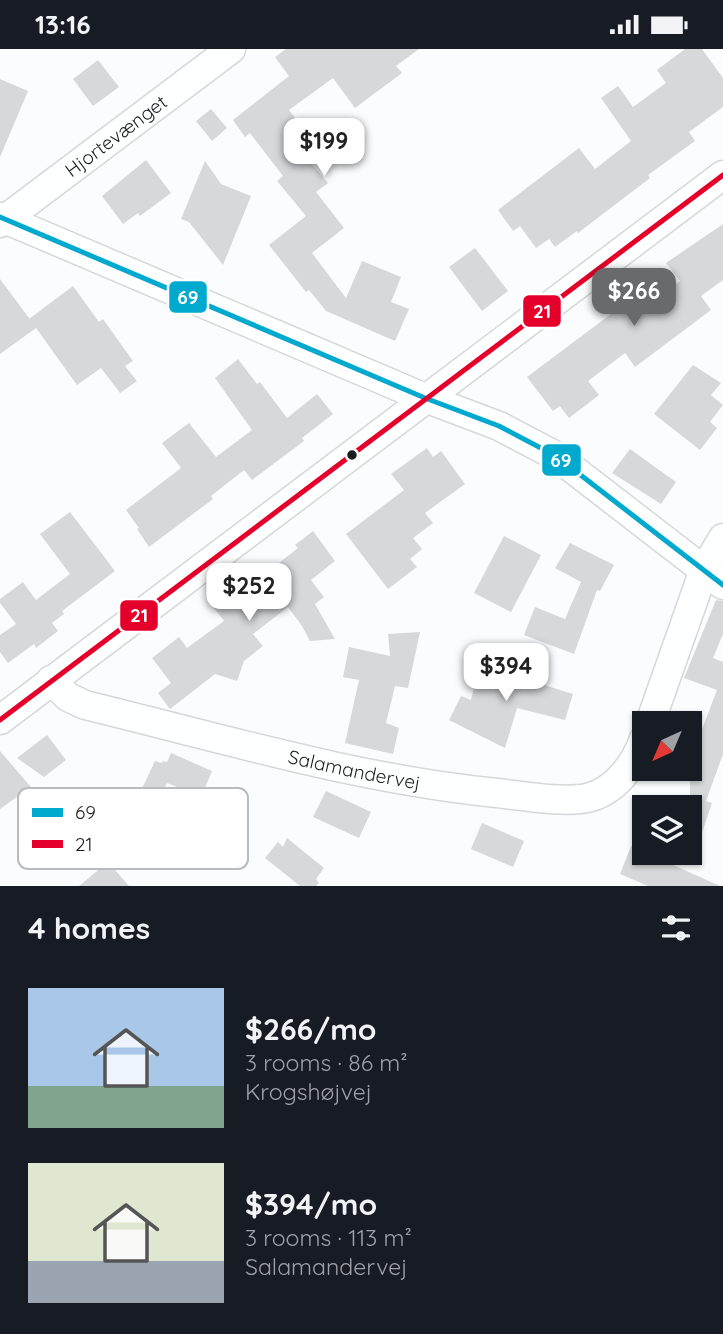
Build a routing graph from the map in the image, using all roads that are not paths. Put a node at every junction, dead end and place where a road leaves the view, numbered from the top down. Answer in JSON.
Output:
{"nodes":[{"id":1,"x":231,"y":49,"type":"edge"},
{"id":2,"x":723,"y":175,"type":"edge"},
{"id":3,"x":2,"y":219,"type":"edge"},
{"id":4,"x":425,"y":398,"type":"junction"},
{"id":5,"x":723,"y":538,"type":"edge"},
{"id":6,"x":714,"y":578,"type":"edge"},
{"id":7,"x":51,"y":680,"type":"junction"},
{"id":8,"x":655,"y":711,"type":"edge"},
{"id":9,"x":0,"y":720,"type":"edge"},
{"id":10,"x":632,"y":761,"type":"edge"}],
"edges":[{"from":1,"to":3,"type":"street","name":"Hjortevænget"},
{"from":2,"to":4,"type":"street"},
{"from":3,"to":4,"type":"street"},
{"from":4,"to":6,"type":"street"},
{"from":4,"to":7,"type":"street"},
{"from":5,"to":6,"type":"street"},
{"from":6,"to":8,"type":"street"},
{"from":7,"to":9,"type":"street"},
{"from":7,"to":10,"type":"street","name":"Salamandervej"}]}
